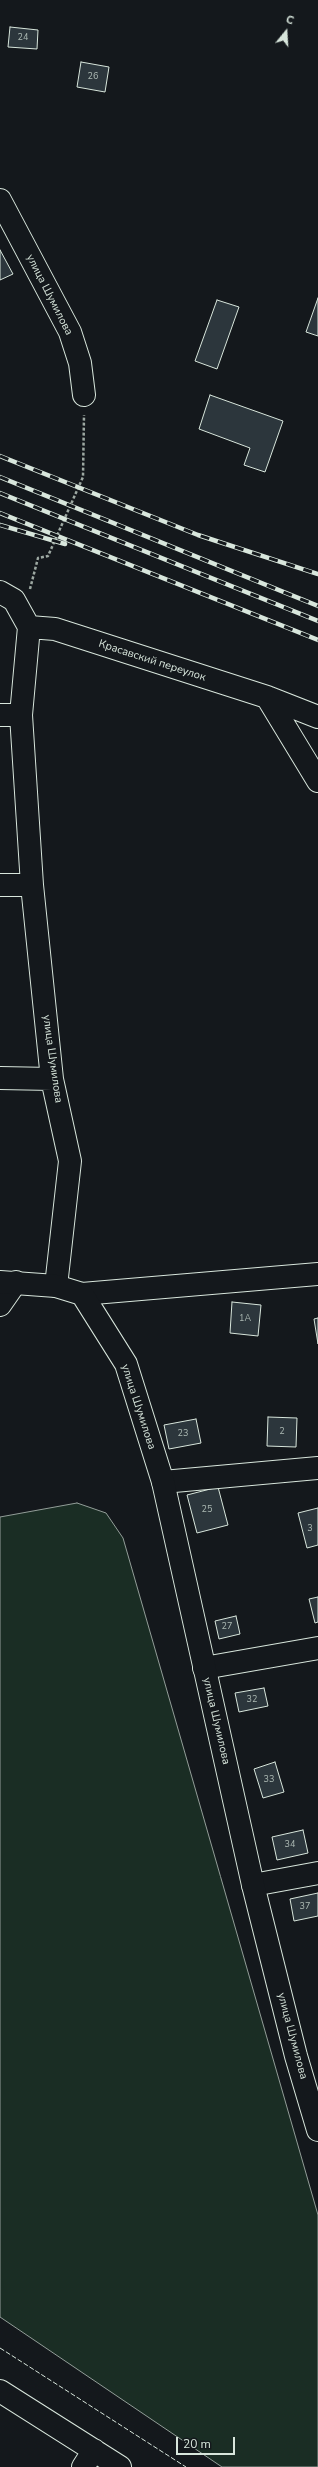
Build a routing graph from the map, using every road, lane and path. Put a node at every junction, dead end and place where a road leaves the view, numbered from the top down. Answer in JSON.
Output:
{"nodes":[{"id":1,"x":0,"y":200,"type":"edge"},
{"id":2,"x":84,"y":395,"type":"joint"},
{"id":3,"x":0,"y":592,"type":"edge"},
{"id":4,"x":28,"y":596,"type":"dead end"},
{"id":5,"x":29,"y":627,"type":"junction"},
{"id":6,"x":267,"y":697,"type":"junction"},
{"id":7,"x":0,"y":715,"type":"edge"},
{"id":8,"x":21,"y":715,"type":"junction"},
{"id":9,"x":318,"y":717,"type":"edge"},
{"id":10,"x":318,"y":781,"type":"edge"},
{"id":11,"x":0,"y":885,"type":"edge"},
{"id":12,"x":32,"y":885,"type":"junction"},
{"id":13,"x":0,"y":1078,"type":"edge"},
{"id":14,"x":52,"y":1079,"type":"junction"},
{"id":15,"x":318,"y":1274,"type":"edge"},
{"id":16,"x":8,"y":1282,"type":"edge"},
{"id":17,"x":56,"y":1286,"type":"junction"},
{"id":18,"x":82,"y":1294,"type":"junction"},
{"id":19,"x":0,"y":1305,"type":"edge"},
{"id":20,"x":318,"y":1468,"type":"edge"},
{"id":21,"x":163,"y":1482,"type":"junction"},
{"id":22,"x":318,"y":1648,"type":"edge"},
{"id":23,"x":204,"y":1668,"type":"junction"},
{"id":24,"x":318,"y":1873,"type":"edge"},
{"id":25,"x":253,"y":1885,"type":"junction"},
{"id":26,"x":318,"y":2130,"type":"edge"},
{"id":27,"x":0,"y":2391,"type":"edge"},
{"id":28,"x":88,"y":2459,"type":"edge"},
{"id":29,"x":120,"y":2467,"type":"edge"}],
"edges":[{"from":1,"to":2,"type":"street","name":"улица Шумилова"},
{"from":2,"to":4,"type":"path"},
{"from":3,"to":5,"type":"street"},
{"from":5,"to":6,"type":"street","name":"Красавский переулок"},
{"from":5,"to":8,"type":"street","name":"улица Шумилова"},
{"from":6,"to":9,"type":"street","name":"Красавский переулок"},
{"from":6,"to":10,"type":"street"},
{"from":7,"to":8,"type":"street"},
{"from":8,"to":12,"type":"street","name":"улица Шумилова"},
{"from":11,"to":12,"type":"street"},
{"from":12,"to":14,"type":"street","name":"улица Шумилова"},
{"from":13,"to":14,"type":"street"},
{"from":14,"to":17,"type":"street","name":"улица Шумилова"},
{"from":15,"to":18,"type":"street"},
{"from":16,"to":17,"type":"street"},
{"from":16,"to":19,"type":"street"},
{"from":17,"to":18,"type":"street"},
{"from":18,"to":21,"type":"street","name":"улица Шумилова"},
{"from":20,"to":21,"type":"street"},
{"from":21,"to":23,"type":"street","name":"улица Шумилова"},
{"from":22,"to":23,"type":"street"},
{"from":23,"to":25,"type":"street","name":"улица Шумилова"},
{"from":24,"to":25,"type":"street"},
{"from":25,"to":26,"type":"street","name":"улица Шумилова"},
{"from":27,"to":28,"type":"street"},
{"from":28,"to":29,"type":"street"}]}
